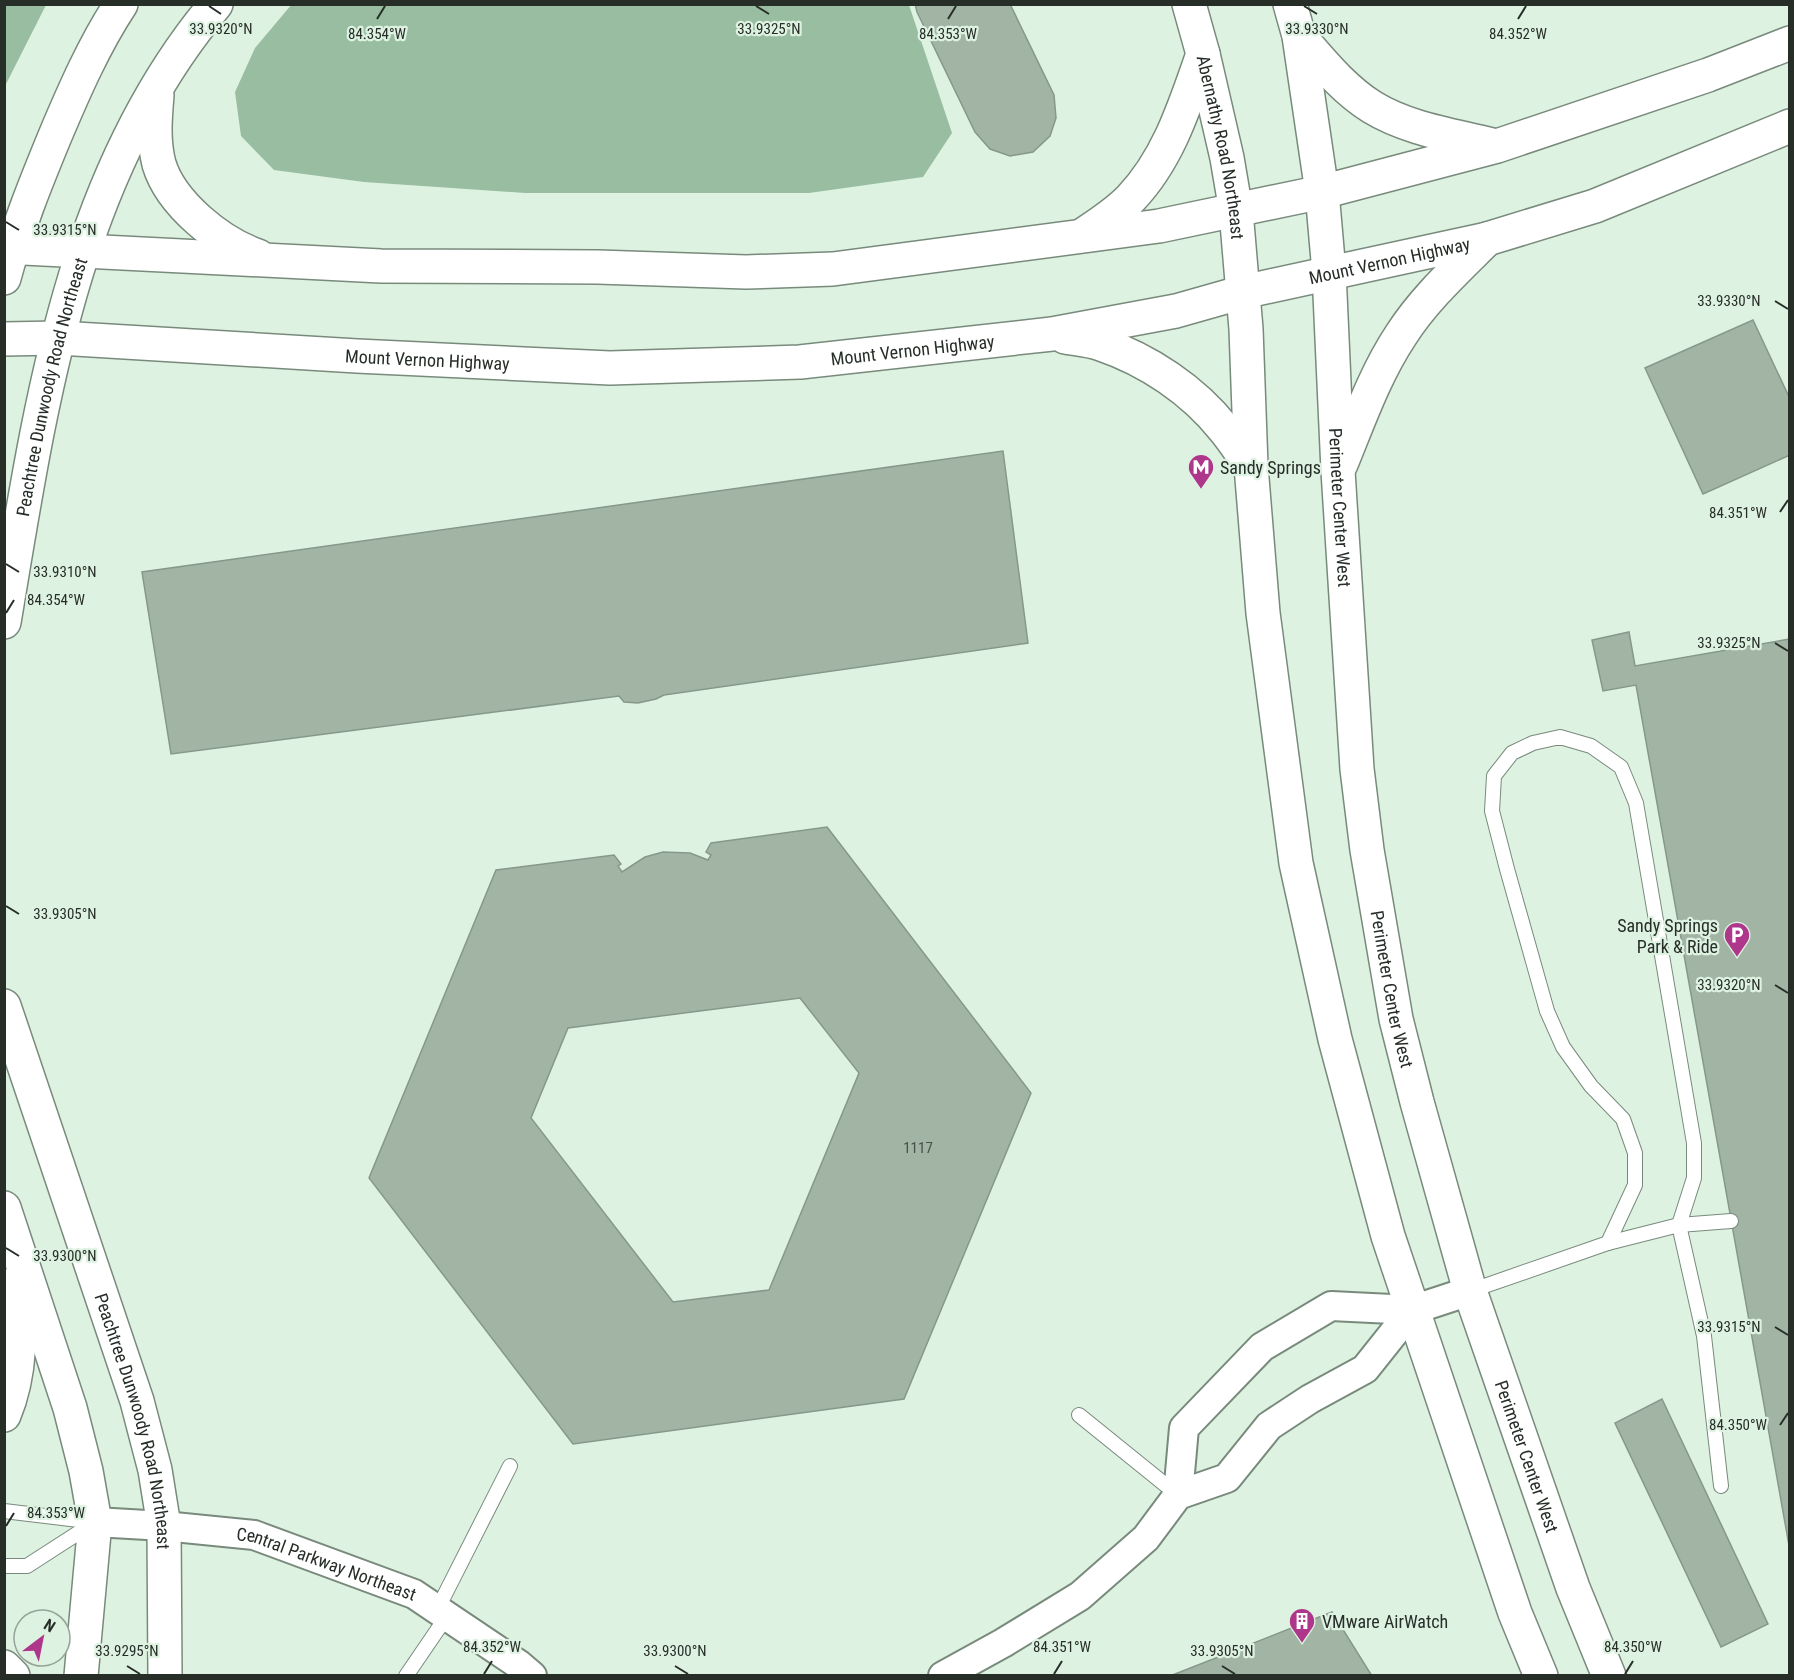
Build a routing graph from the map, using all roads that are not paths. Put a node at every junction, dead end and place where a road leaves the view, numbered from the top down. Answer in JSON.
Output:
{"nodes":[{"id":1,"x":121,"y":4,"type":"edge"},
{"id":2,"x":216,"y":4,"type":"edge"},
{"id":3,"x":1190,"y":4,"type":"edge"},
{"id":4,"x":1290,"y":4,"type":"edge"},
{"id":5,"x":1299,"y":36,"type":"junction"},
{"id":6,"x":1790,"y":43,"type":"edge"},
{"id":7,"x":1203,"y":54,"type":"junction"},
{"id":8,"x":157,"y":87,"type":"junction"},
{"id":9,"x":1790,"y":126,"type":"edge"},
{"id":10,"x":1497,"y":146,"type":"junction"},
{"id":11,"x":1322,"y":192,"type":"junction"},
{"id":12,"x":1236,"y":211,"type":"junction"},
{"id":13,"x":1078,"y":238,"type":"junction"},
{"id":14,"x":1487,"y":239,"type":"junction"},
{"id":15,"x":83,"y":252,"type":"junction"},
{"id":16,"x":7,"y":257,"type":"edge"},
{"id":17,"x":272,"y":261,"type":"junction"},
{"id":18,"x":1329,"y":272,"type":"junction"},
{"id":19,"x":1243,"y":292,"type":"junction"},
{"id":20,"x":1052,"y":334,"type":"junction"},
{"id":21,"x":59,"y":338,"type":"junction"},
{"id":22,"x":4,"y":339,"type":"edge"},
{"id":23,"x":1251,"y":466,"type":"junction"},
{"id":24,"x":1338,"y":471,"type":"junction"},
{"id":25,"x":4,"y":622,"type":"edge"},
{"id":26,"x":4,"y":1006,"type":"edge"},
{"id":27,"x":1731,"y":1221,"type":"dead end"},
{"id":28,"x":9,"y":1222,"type":"edge"},
{"id":29,"x":1679,"y":1225,"type":"junction"},
{"id":30,"x":1608,"y":1243,"type":"junction"},
{"id":31,"x":1470,"y":1291,"type":"junction"},
{"id":32,"x":1412,"y":1310,"type":"junction"},
{"id":33,"x":4,"y":1415,"type":"edge"},
{"id":34,"x":1079,"y":1415,"type":"dead end"},
{"id":35,"x":510,"y":1466,"type":"dead end"},
{"id":36,"x":1721,"y":1486,"type":"dead end"},
{"id":37,"x":1178,"y":1495,"type":"junction"},
{"id":38,"x":4,"y":1511,"type":"edge"},
{"id":39,"x":95,"y":1522,"type":"junction"},
{"id":40,"x":164,"y":1526,"type":"junction"},
{"id":41,"x":4,"y":1566,"type":"edge"},
{"id":42,"x":442,"y":1613,"type":"junction"},
{"id":43,"x":4,"y":1667,"type":"edge"},
{"id":44,"x":13,"y":1676,"type":"edge"},
{"id":45,"x":81,"y":1676,"type":"edge"},
{"id":46,"x":165,"y":1676,"type":"edge"},
{"id":47,"x":406,"y":1676,"type":"edge"},
{"id":48,"x":532,"y":1676,"type":"edge"},
{"id":49,"x":943,"y":1676,"type":"edge"},
{"id":50,"x":1541,"y":1676,"type":"edge"},
{"id":51,"x":1609,"y":1676,"type":"edge"}],
"edges":[{"from":1,"to":16,"type":"main road"},
{"from":2,"to":8,"type":"main road","name":"Peachtree Dunwoody Road Northeast"},
{"from":3,"to":7,"type":"main road","name":"Abernathy Road Northeast"},
{"from":4,"to":5,"type":"main road"},
{"from":5,"to":10,"type":"main road"},
{"from":5,"to":11,"type":"main road"},
{"from":6,"to":10,"type":"main road"},
{"from":7,"to":12,"type":"main road","name":"Abernathy Road Northeast"},
{"from":7,"to":13,"type":"main road"},
{"from":8,"to":15,"type":"main road","name":"Peachtree Dunwoody Road Northeast"},
{"from":8,"to":17,"type":"main road"},
{"from":9,"to":14,"type":"main road","name":"Mount Vernon Highway"},
{"from":10,"to":11,"type":"main road"},
{"from":11,"to":12,"type":"main road"},
{"from":11,"to":18,"type":"main road"},
{"from":12,"to":13,"type":"main road"},
{"from":12,"to":19,"type":"main road","name":"Abernathy Road Northeast"},
{"from":13,"to":17,"type":"main road"},
{"from":14,"to":18,"type":"main road","name":"Mount Vernon Highway"},
{"from":14,"to":24,"type":"main road"},
{"from":15,"to":16,"type":"main road"},
{"from":15,"to":17,"type":"main road"},
{"from":15,"to":21,"type":"main road","name":"Peachtree Dunwoody Road Northeast"},
{"from":18,"to":19,"type":"main road","name":"Mount Vernon Highway"},
{"from":18,"to":24,"type":"main road","name":"Perimeter Center West"},
{"from":19,"to":20,"type":"main road","name":"Mount Vernon Highway"},
{"from":19,"to":23,"type":"main road"},
{"from":20,"to":21,"type":"main road","name":"Mount Vernon Highway"},
{"from":20,"to":23,"type":"main road"},
{"from":21,"to":22,"type":"main road","name":"Mount Vernon Highway"},
{"from":21,"to":25,"type":"main road","name":"Peachtree Dunwoody Road Northeast"},
{"from":23,"to":32,"type":"main road"},
{"from":24,"to":31,"type":"main road","name":"Perimeter Center West"},
{"from":26,"to":40,"type":"main road","name":"Peachtree Dunwoody Road Northeast"},
{"from":27,"to":29,"type":"lane"},
{"from":28,"to":33,"type":"main road"},
{"from":28,"to":39,"type":"main road"},
{"from":29,"to":30,"type":"lane"},
{"from":29,"to":30,"type":"lane"},
{"from":29,"to":36,"type":"lane"},
{"from":30,"to":31,"type":"lane"},
{"from":31,"to":32,"type":"street"},
{"from":31,"to":51,"type":"main road","name":"Perimeter Center West"},
{"from":32,"to":37,"type":"street"},
{"from":32,"to":37,"type":"street"},
{"from":32,"to":50,"type":"main road"},
{"from":34,"to":37,"type":"lane"},
{"from":35,"to":42,"type":"lane"},
{"from":37,"to":49,"type":"street"},
{"from":38,"to":39,"type":"lane"},
{"from":39,"to":40,"type":"street","name":"Central Parkway Northeast"},
{"from":39,"to":41,"type":"lane"},
{"from":39,"to":45,"type":"main road"},
{"from":40,"to":42,"type":"street","name":"Central Parkway Northeast"},
{"from":40,"to":46,"type":"main road","name":"Peachtree Dunwoody Road Northeast"},
{"from":42,"to":47,"type":"lane"},
{"from":42,"to":48,"type":"street","name":"Central Parkway Northeast"},
{"from":43,"to":44,"type":"main road"}]}
